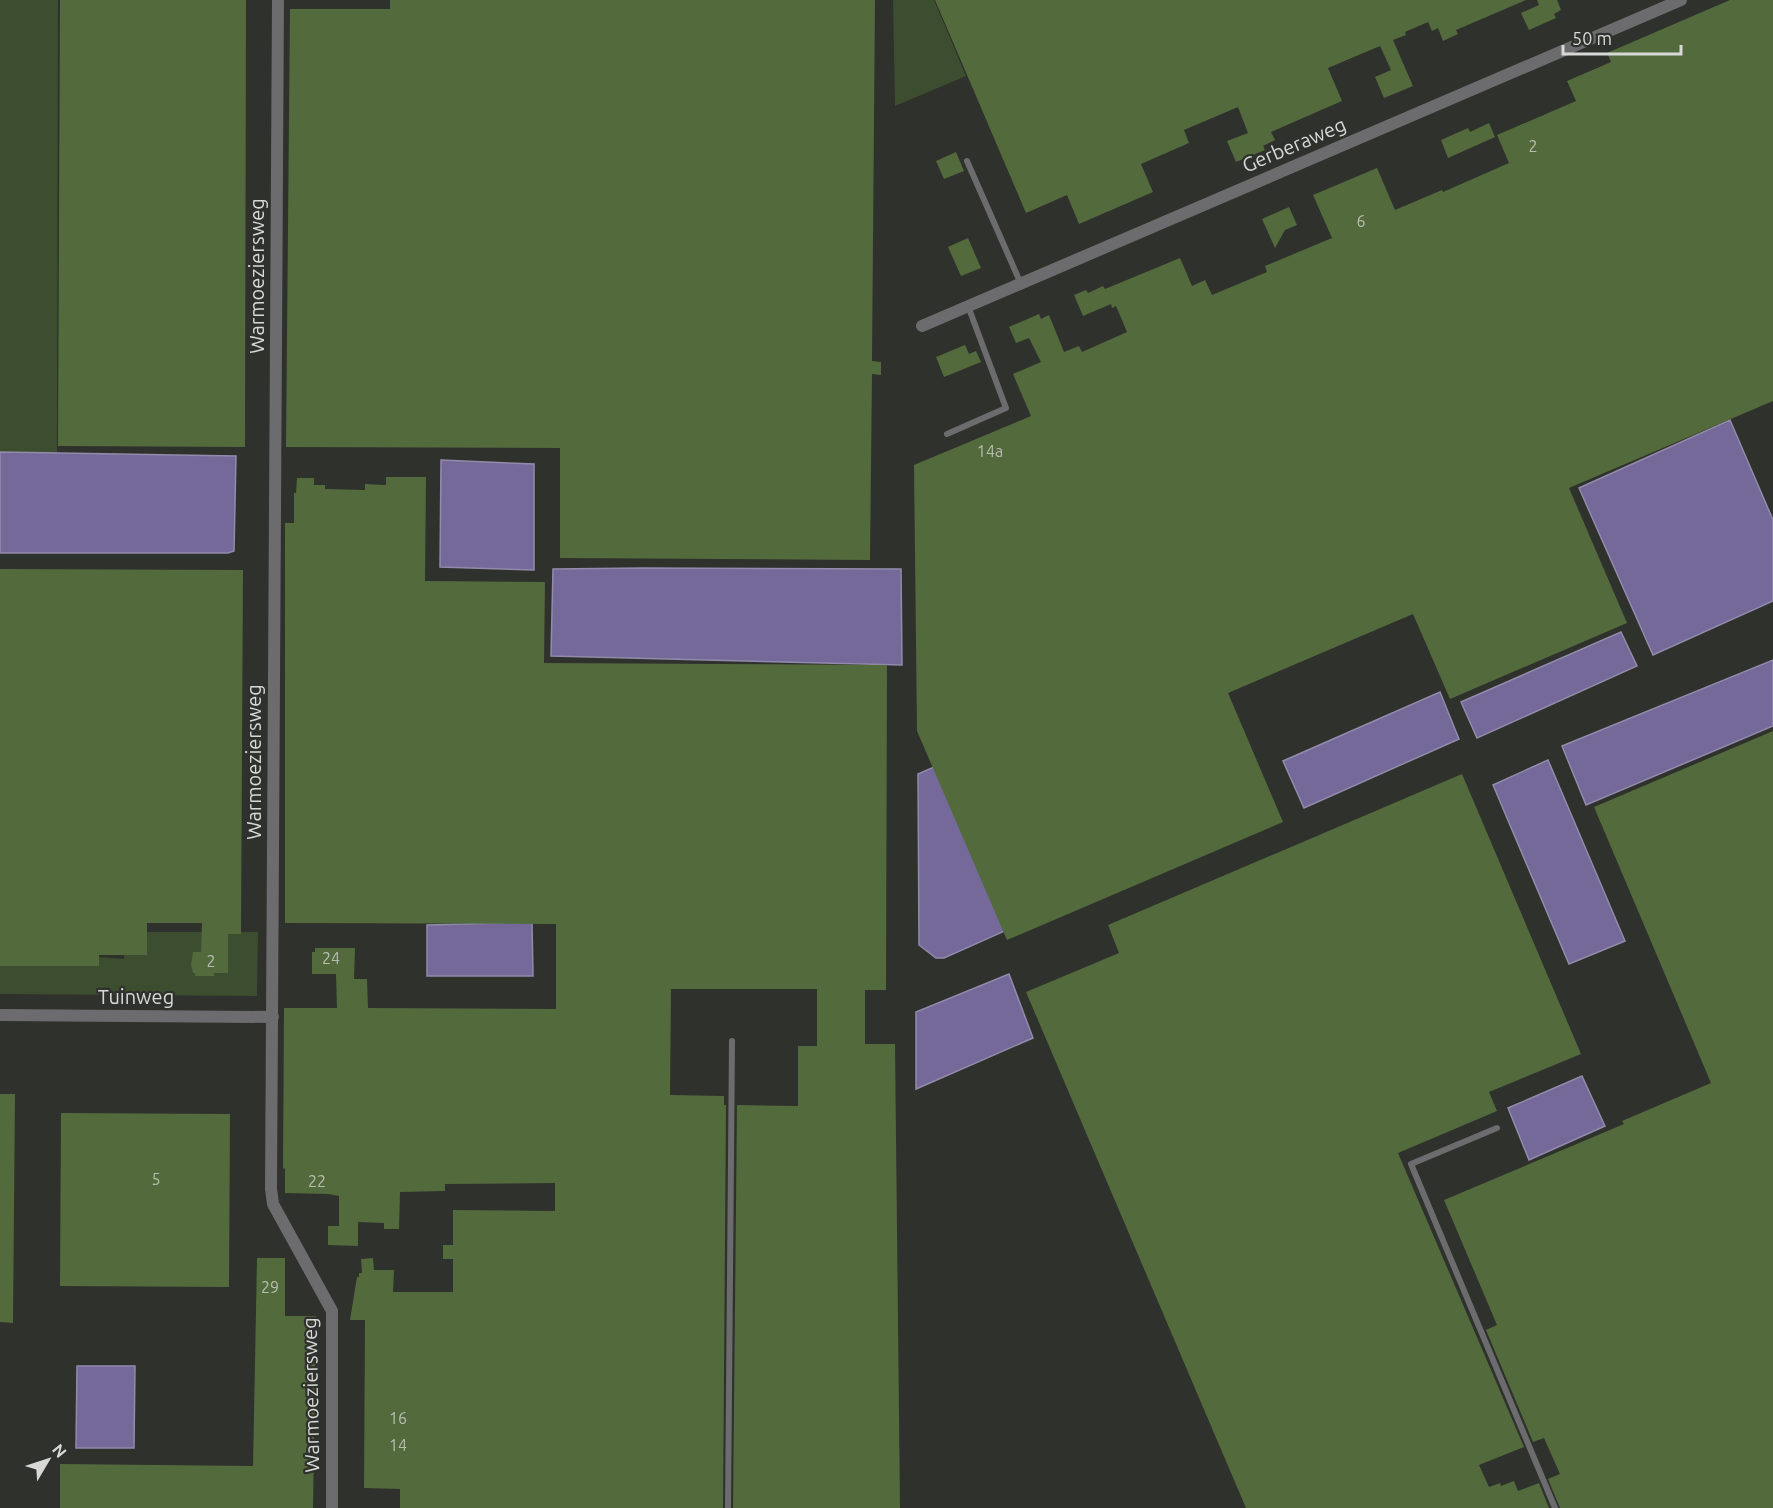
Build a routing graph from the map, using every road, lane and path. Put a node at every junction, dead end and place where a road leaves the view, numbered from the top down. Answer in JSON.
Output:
{"nodes":[{"id":1,"x":278,"y":0,"type":"edge"},
{"id":2,"x":1681,"y":0,"type":"edge"},
{"id":3,"x":967,"y":161,"type":"dead end"},
{"id":4,"x":1021,"y":284,"type":"junction"},
{"id":5,"x":968,"y":306,"type":"junction"},
{"id":6,"x":922,"y":326,"type":"dead end"},
{"id":7,"x":946,"y":434,"type":"dead end"},
{"id":8,"x":0,"y":1015,"type":"edge"},
{"id":9,"x":273,"y":1017,"type":"junction"},
{"id":10,"x":732,"y":1041,"type":"dead end"},
{"id":11,"x":1497,"y":1128,"type":"dead end"},
{"id":12,"x":332,"y":1508,"type":"edge"},
{"id":13,"x":728,"y":1508,"type":"edge"},
{"id":14,"x":1555,"y":1508,"type":"edge"}],
"edges":[{"from":1,"to":9,"type":"street","name":"Warmoeziersweg"},
{"from":2,"to":4,"type":"street","name":"Gerberaweg"},
{"from":3,"to":4,"type":"lane"},
{"from":4,"to":5,"type":"street","name":"Gerberaweg"},
{"from":5,"to":6,"type":"street","name":"Gerberaweg"},
{"from":5,"to":7,"type":"lane"},
{"from":8,"to":9,"type":"street","name":"Tuinweg"},
{"from":9,"to":12,"type":"street","name":"Warmoeziersweg"},
{"from":10,"to":13,"type":"lane"},
{"from":11,"to":14,"type":"lane"}]}
